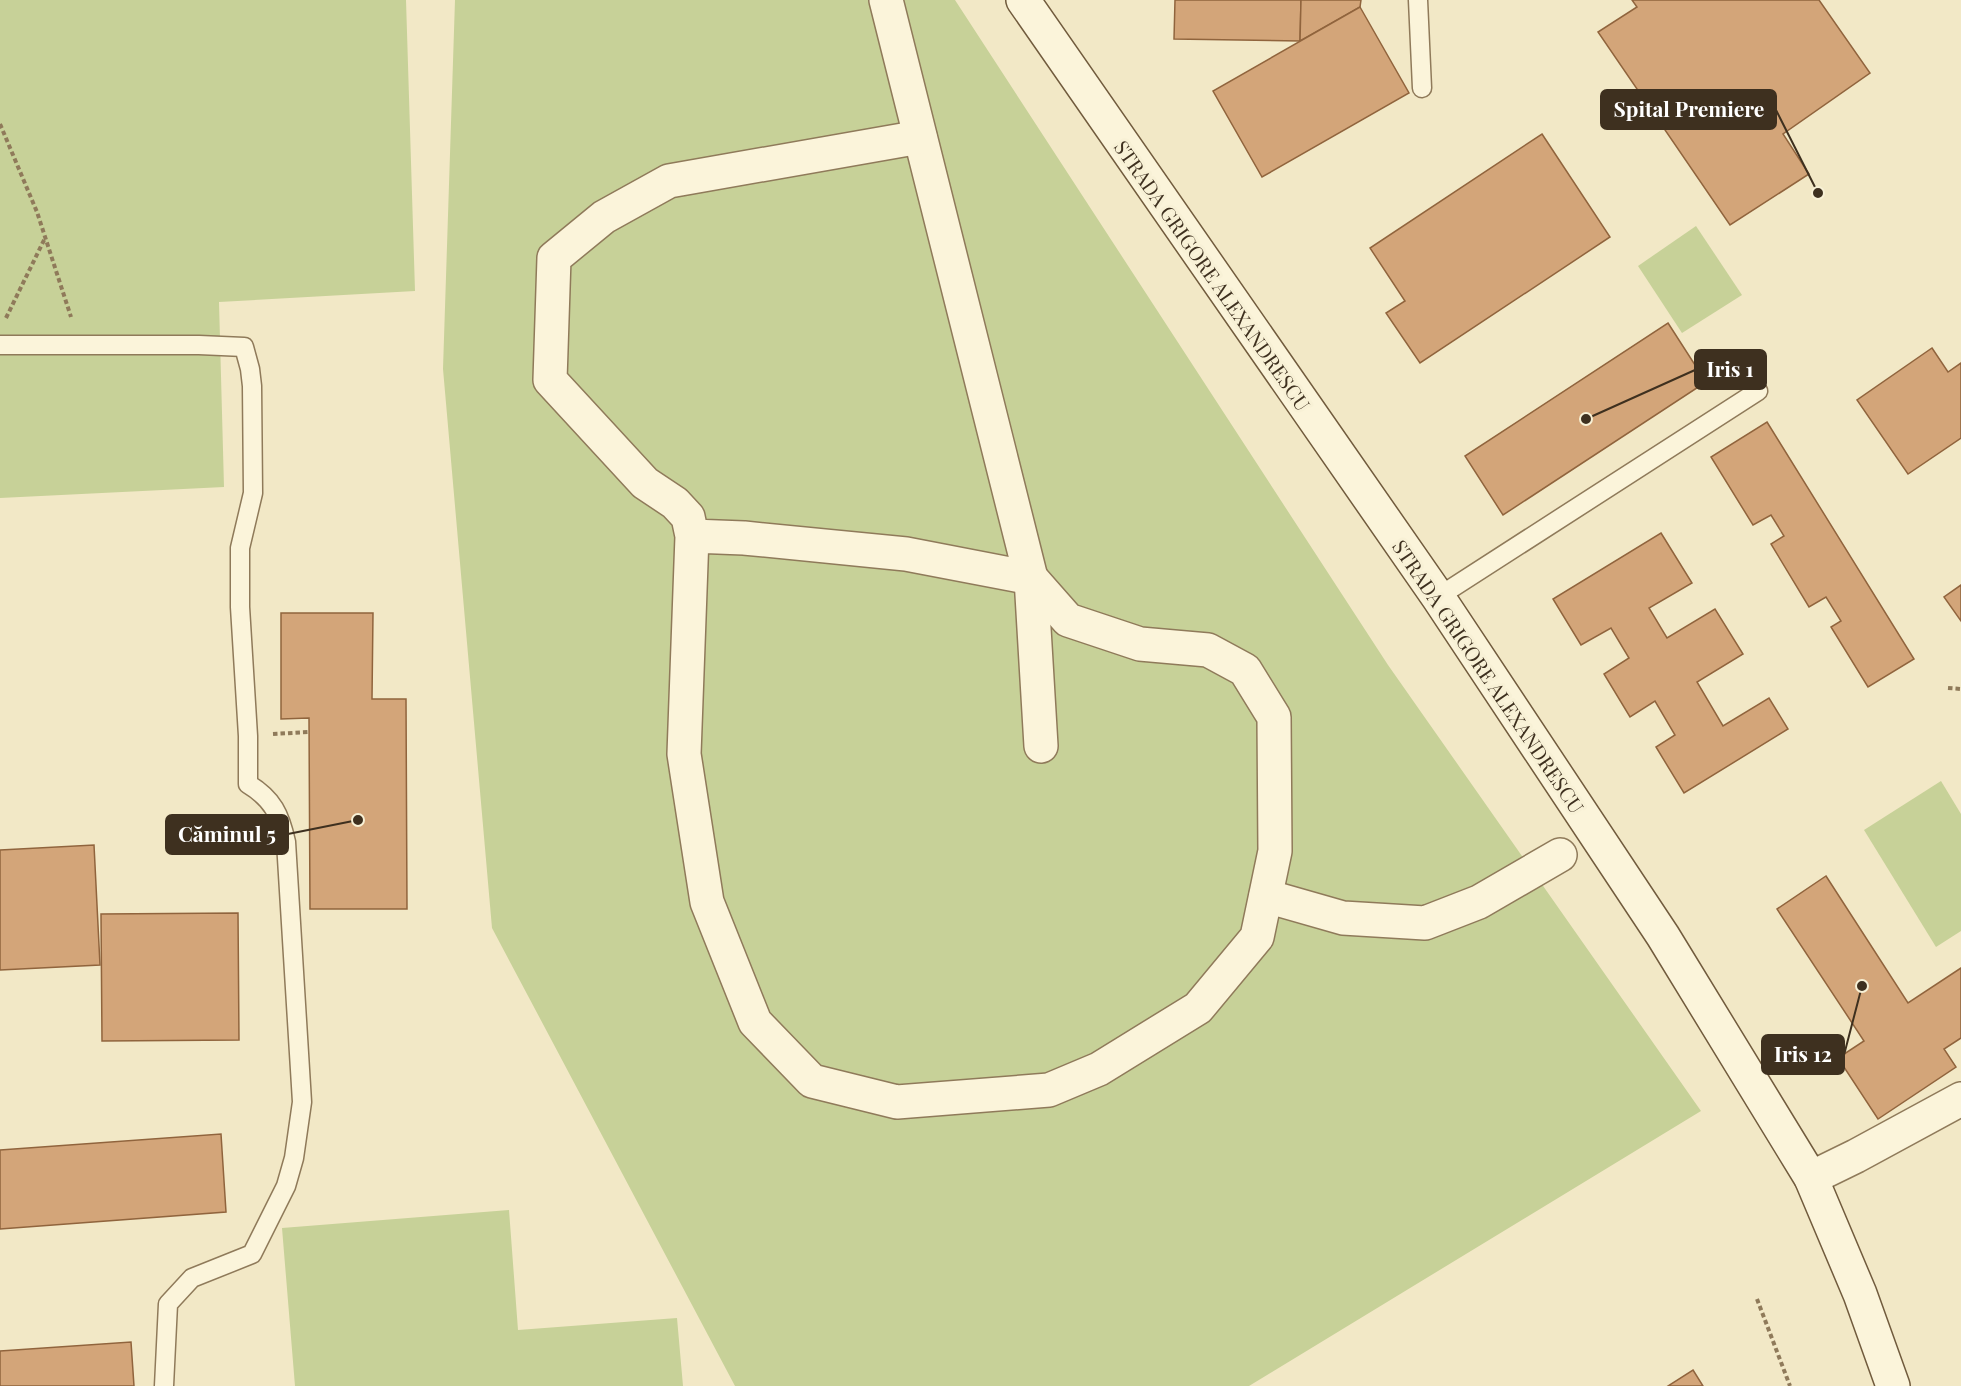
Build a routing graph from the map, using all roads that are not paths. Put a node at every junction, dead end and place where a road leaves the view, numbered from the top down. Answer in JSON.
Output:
{"nodes":[{"id":1,"x":886,"y":0,"type":"edge"},
{"id":2,"x":1023,"y":0,"type":"edge"},
{"id":3,"x":1418,"y":0,"type":"edge"},
{"id":4,"x":1422,"y":88,"type":"dead end"},
{"id":5,"x":920,"y":137,"type":"junction"},
{"id":6,"x":0,"y":345,"type":"edge"},
{"id":7,"x":1758,"y":391,"type":"dead end"},
{"id":8,"x":692,"y":536,"type":"junction"},
{"id":9,"x":1031,"y":578,"type":"junction"},
{"id":10,"x":1438,"y":597,"type":"junction"},
{"id":11,"x":1041,"y":746,"type":"dead end"},
{"id":12,"x":1560,"y":855,"type":"dead end"},
{"id":13,"x":1266,"y":897,"type":"junction"},
{"id":14,"x":1961,"y":1099,"type":"edge"},
{"id":15,"x":1811,"y":1178,"type":"junction"},
{"id":16,"x":164,"y":1386,"type":"edge"},
{"id":17,"x":1893,"y":1386,"type":"edge"}],
"edges":[{"from":1,"to":5,"type":"street"},
{"from":2,"to":10,"type":"street","name":"STRADA GRIGORE ALEXANDRESCU"},
{"from":3,"to":4,"type":"lane"},
{"from":5,"to":8,"type":"street"},
{"from":5,"to":9,"type":"street"},
{"from":6,"to":16,"type":"lane"},
{"from":7,"to":10,"type":"lane"},
{"from":8,"to":9,"type":"street"},
{"from":8,"to":13,"type":"street"},
{"from":9,"to":11,"type":"street"},
{"from":9,"to":13,"type":"street"},
{"from":10,"to":15,"type":"street","name":"STRADA GRIGORE ALEXANDRESCU"},
{"from":12,"to":13,"type":"street"},
{"from":14,"to":15,"type":"street"},
{"from":15,"to":17,"type":"street","name":"STRADA GRIGORE ALEXANDRESCU"}]}
